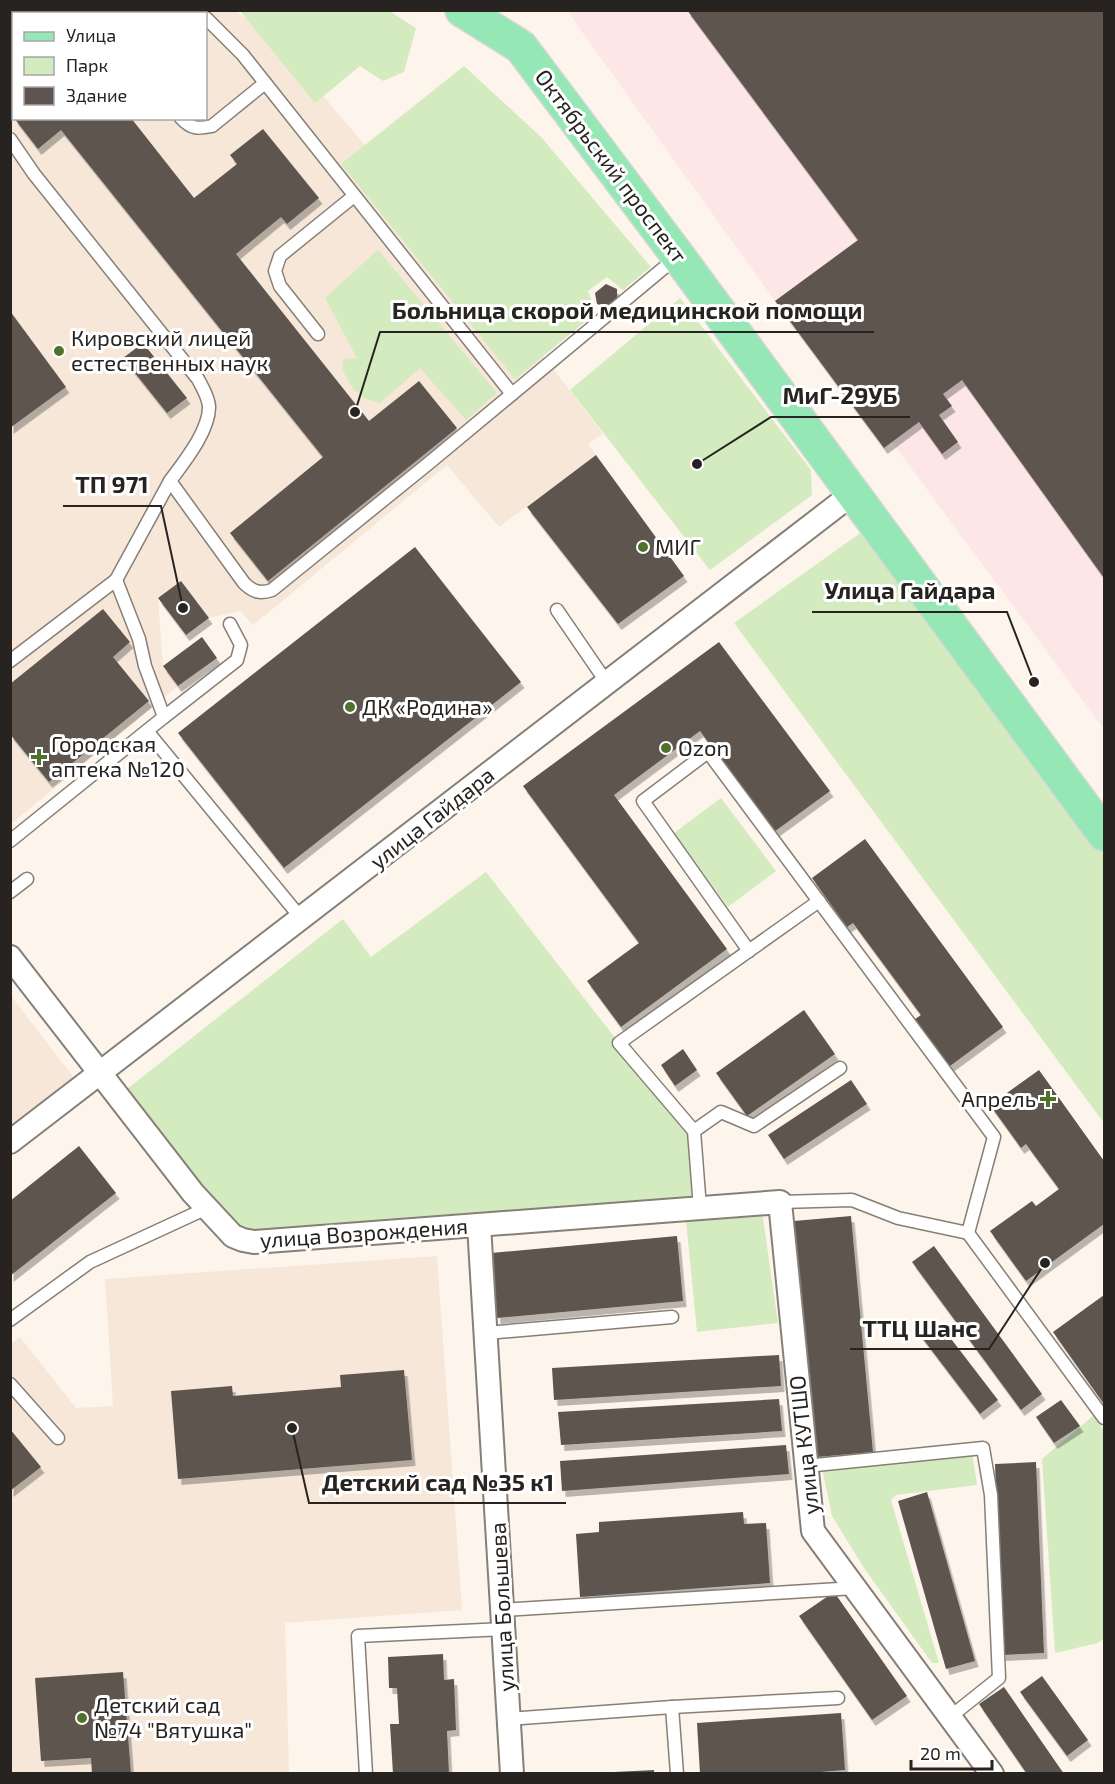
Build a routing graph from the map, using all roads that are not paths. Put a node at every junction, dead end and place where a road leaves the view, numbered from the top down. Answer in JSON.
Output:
{"nodes":[{"id":1,"x":462,"y":10,"type":"edge"},
{"id":2,"x":207,"y":19,"type":"edge"},
{"id":3,"x":265,"y":83,"type":"junction"},
{"id":4,"x":183,"y":120,"type":"edge"},
{"id":5,"x":10,"y":139,"type":"edge"},
{"id":6,"x":354,"y":196,"type":"junction"},
{"id":7,"x":678,"y":256,"type":"junction"},
{"id":8,"x":318,"y":334,"type":"dead end"},
{"id":9,"x":512,"y":394,"type":"junction"},
{"id":10,"x":170,"y":481,"type":"junction"},
{"id":11,"x":852,"y":494,"type":"junction"},
{"id":12,"x":116,"y":580,"type":"junction"},
{"id":13,"x":557,"y":610,"type":"dead end"},
{"id":14,"x":230,"y":624,"type":"dead end"},
{"id":15,"x":10,"y":661,"type":"edge"},
{"id":16,"x":607,"y":683,"type":"junction"},
{"id":17,"x":164,"y":717,"type":"junction"},
{"id":18,"x":147,"y":731,"type":"junction"},
{"id":19,"x":1104,"y":834,"type":"edge"},
{"id":20,"x":10,"y":841,"type":"edge"},
{"id":21,"x":264,"y":874,"type":"junction"},
{"id":22,"x":27,"y":879,"type":"dead end"},
{"id":23,"x":254,"y":884,"type":"dead end"},
{"id":24,"x":10,"y":892,"type":"edge"},
{"id":25,"x":819,"y":901,"type":"junction"},
{"id":26,"x":301,"y":918,"type":"junction"},
{"id":27,"x":749,"y":951,"type":"junction"},
{"id":28,"x":10,"y":957,"type":"edge"},
{"id":29,"x":840,"y":1068,"type":"dead end"},
{"id":30,"x":100,"y":1072,"type":"junction"},
{"id":31,"x":694,"y":1131,"type":"junction"},
{"id":32,"x":10,"y":1142,"type":"edge"},
{"id":33,"x":780,"y":1202,"type":"junction"},
{"id":34,"x":207,"y":1208,"type":"junction"},
{"id":35,"x":700,"y":1208,"type":"junction"},
{"id":36,"x":479,"y":1225,"type":"junction"},
{"id":37,"x":968,"y":1233,"type":"junction"},
{"id":38,"x":672,"y":1317,"type":"dead end"},
{"id":39,"x":10,"y":1320,"type":"edge"},
{"id":40,"x":486,"y":1333,"type":"junction"},
{"id":41,"x":10,"y":1384,"type":"edge"},
{"id":42,"x":1104,"y":1418,"type":"edge"},
{"id":43,"x":58,"y":1438,"type":"dead end"},
{"id":44,"x":806,"y":1466,"type":"junction"},
{"id":45,"x":855,"y":1588,"type":"junction"},
{"id":46,"x":503,"y":1619,"type":"junction"},
{"id":47,"x":838,"y":1698,"type":"dead end"},
{"id":48,"x":672,"y":1707,"type":"junction"},
{"id":49,"x":950,"y":1717,"type":"junction"},
{"id":50,"x":508,"y":1719,"type":"junction"},
{"id":51,"x":366,"y":1773,"type":"edge"},
{"id":52,"x":512,"y":1773,"type":"edge"},
{"id":53,"x":677,"y":1773,"type":"edge"},
{"id":54,"x":992,"y":1773,"type":"edge"}],
"edges":[{"from":1,"to":7,"type":"main road","name":"Октябрьский проспект"},
{"from":2,"to":3,"type":"lane"},
{"from":3,"to":4,"type":"lane"},
{"from":3,"to":6,"type":"lane"},
{"from":5,"to":10,"type":"lane"},
{"from":6,"to":8,"type":"lane"},
{"from":6,"to":9,"type":"lane"},
{"from":7,"to":9,"type":"lane"},
{"from":7,"to":11,"type":"main road","name":"Октябрьский проспект"},
{"from":9,"to":10,"type":"lane"},
{"from":10,"to":12,"type":"lane"},
{"from":11,"to":16,"type":"street","name":"улица Гайдара"},
{"from":11,"to":19,"type":"main road","name":"Октябрьский проспект"},
{"from":12,"to":15,"type":"lane"},
{"from":12,"to":17,"type":"lane"},
{"from":13,"to":16,"type":"lane"},
{"from":14,"to":17,"type":"lane"},
{"from":16,"to":26,"type":"street","name":"улица Гайдара"},
{"from":17,"to":18,"type":"lane"},
{"from":18,"to":20,"type":"lane"},
{"from":18,"to":21,"type":"lane"},
{"from":21,"to":23,"type":"lane"},
{"from":21,"to":26,"type":"lane"},
{"from":22,"to":24,"type":"lane"},
{"from":25,"to":27,"type":"lane"},
{"from":25,"to":27,"type":"lane"},
{"from":25,"to":37,"type":"lane"},
{"from":26,"to":30,"type":"street","name":"улица Гайдара"},
{"from":27,"to":31,"type":"lane"},
{"from":28,"to":30,"type":"street","name":"улица Возрождения"},
{"from":29,"to":31,"type":"lane"},
{"from":30,"to":32,"type":"street","name":"улица Гайдара"},
{"from":30,"to":34,"type":"street","name":"улица Возрождения"},
{"from":31,"to":35,"type":"lane"},
{"from":33,"to":35,"type":"street","name":"улица Возрождения"},
{"from":33,"to":37,"type":"lane"},
{"from":33,"to":44,"type":"street","name":"улица КУТШО"},
{"from":34,"to":36,"type":"street","name":"улица Возрождения"},
{"from":34,"to":39,"type":"lane"},
{"from":35,"to":36,"type":"street","name":"улица Возрождения"},
{"from":36,"to":40,"type":"street","name":"улица Большева"},
{"from":37,"to":42,"type":"lane"},
{"from":38,"to":40,"type":"lane"},
{"from":40,"to":46,"type":"street","name":"улица Большева"},
{"from":41,"to":43,"type":"lane"},
{"from":44,"to":45,"type":"street","name":"улица КУТШО"},
{"from":44,"to":49,"type":"lane"},
{"from":45,"to":46,"type":"lane"},
{"from":45,"to":49,"type":"street","name":"улица КУТШО"},
{"from":46,"to":50,"type":"street","name":"улица Большева"},
{"from":46,"to":51,"type":"lane"},
{"from":47,"to":48,"type":"lane"},
{"from":48,"to":50,"type":"lane"},
{"from":48,"to":53,"type":"lane"},
{"from":49,"to":54,"type":"street","name":"улица КУТШО"},
{"from":50,"to":52,"type":"street","name":"улица Большева"}]}
